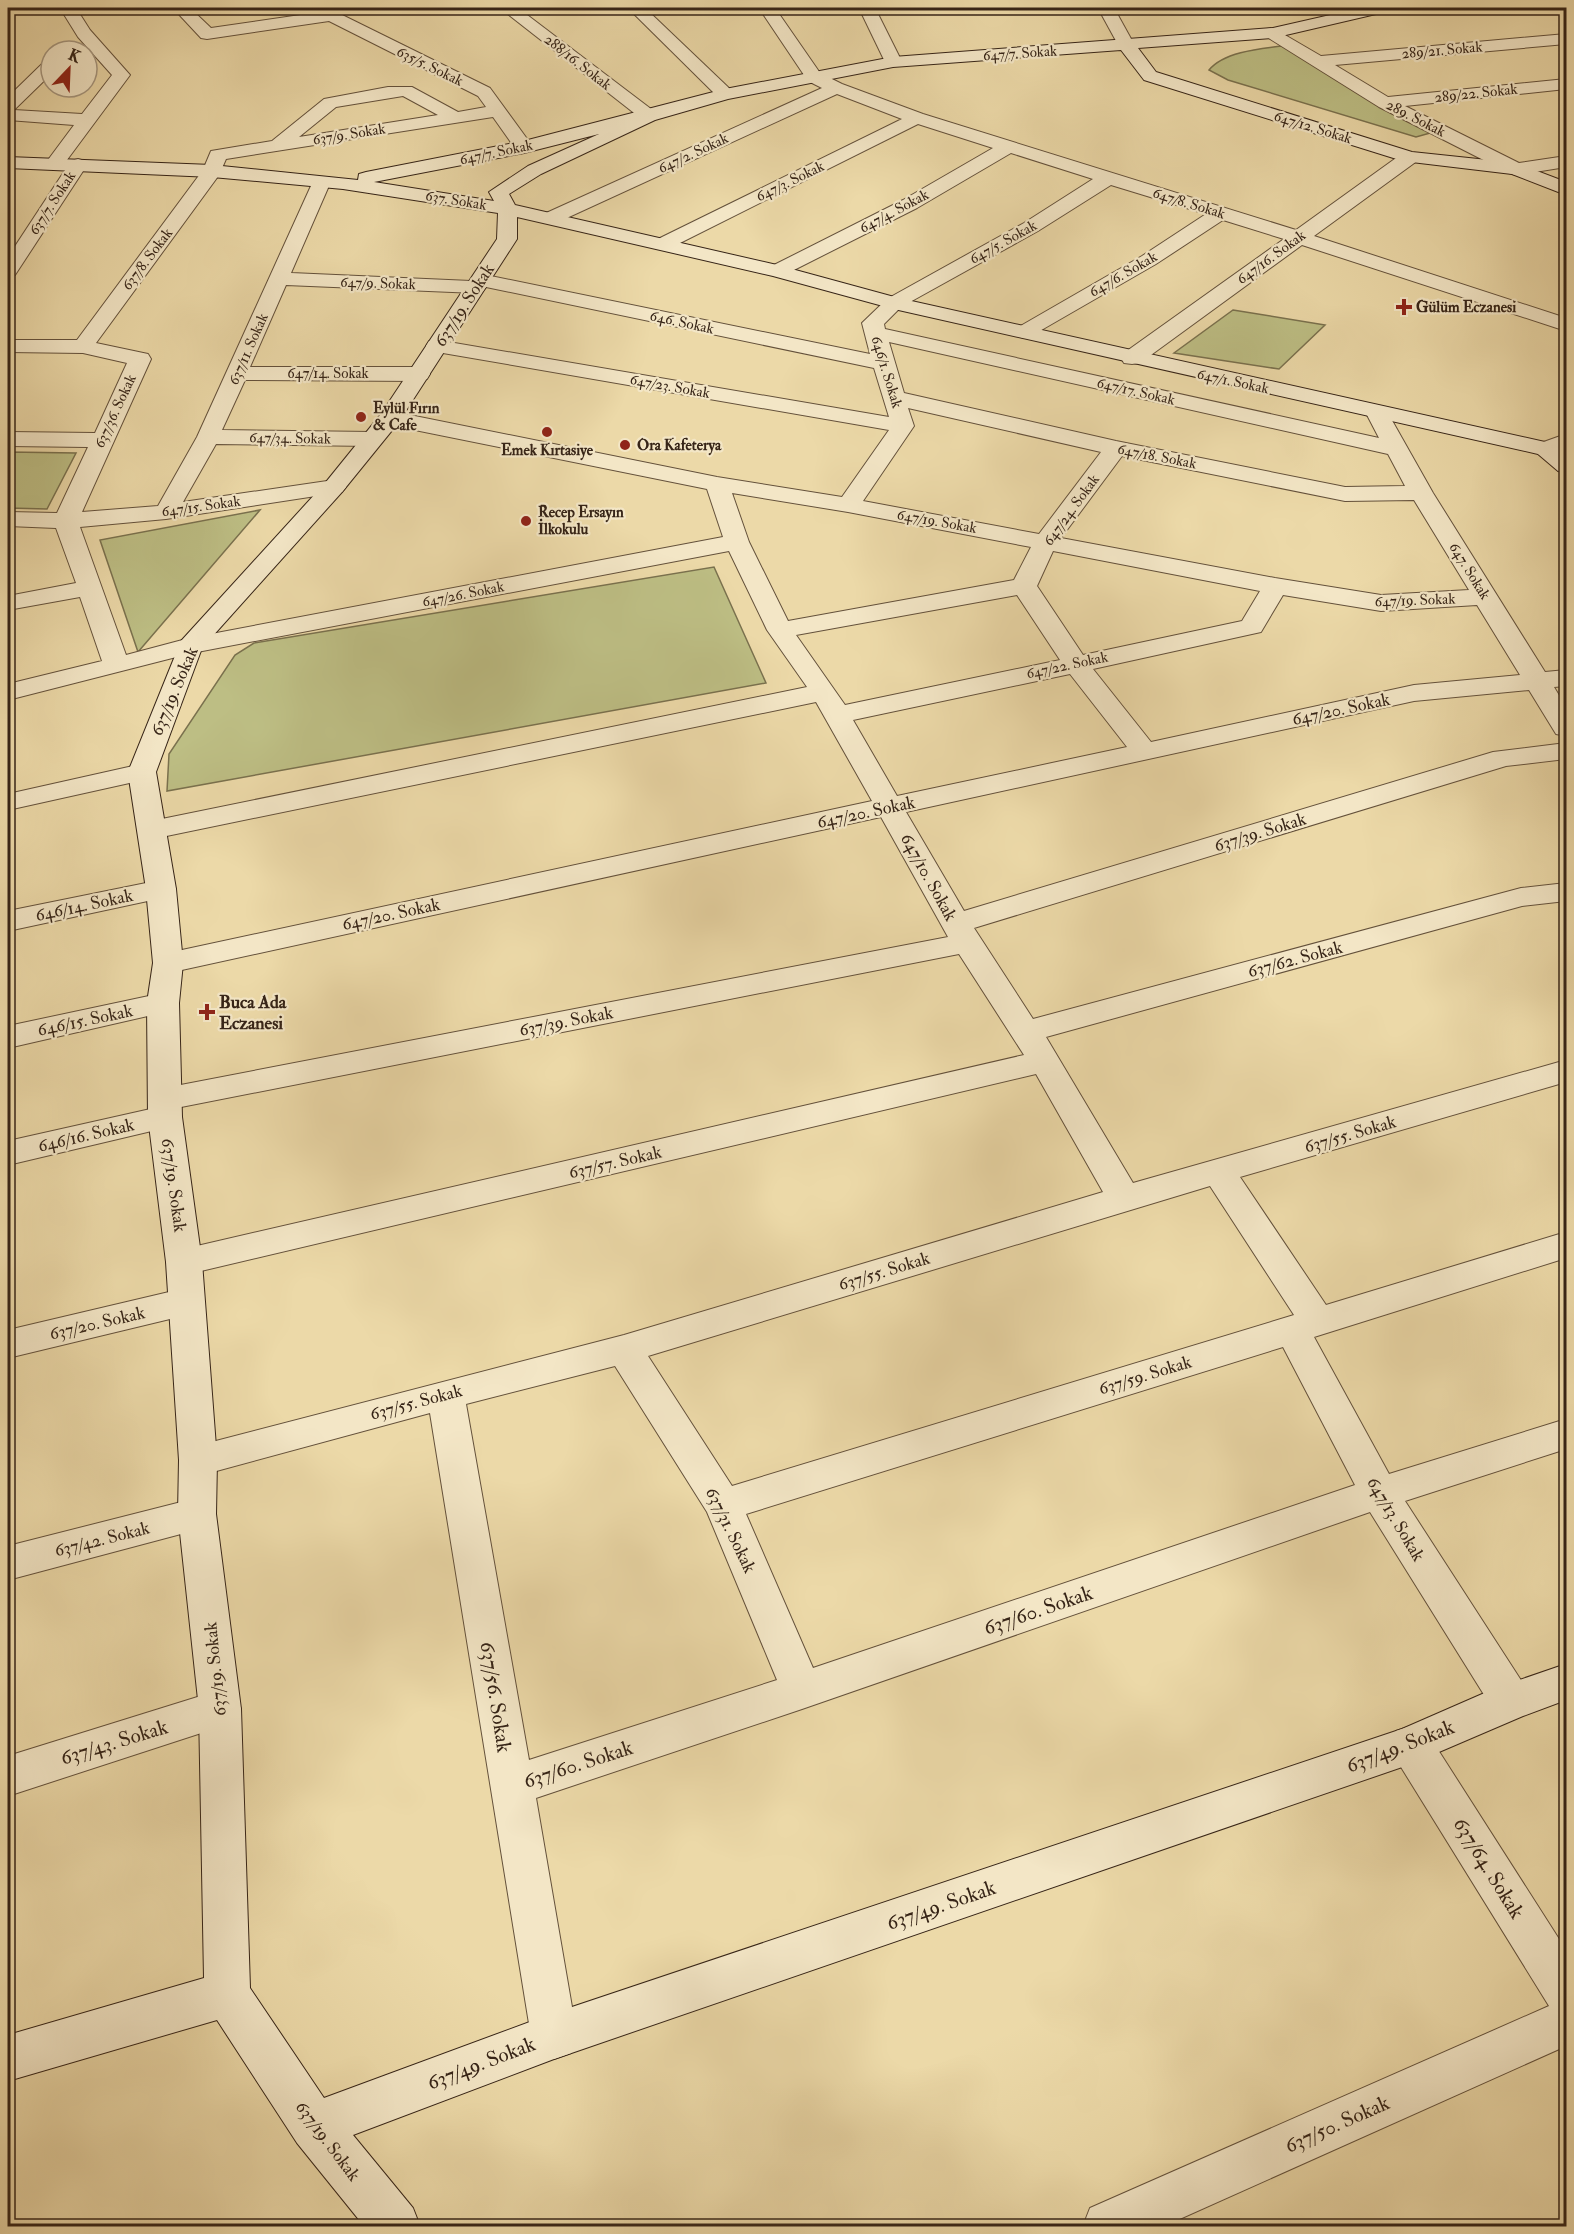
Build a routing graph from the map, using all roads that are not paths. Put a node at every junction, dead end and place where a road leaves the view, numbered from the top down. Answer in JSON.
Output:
{"nodes":[{"id":1,"x":68,"y":8,"type":"edge"},
{"id":2,"x":181,"y":8,"type":"edge"},
{"id":3,"x":508,"y":8,"type":"edge"},
{"id":4,"x":636,"y":8,"type":"edge"},
{"id":5,"x":787,"y":8,"type":"edge"},
{"id":6,"x":867,"y":8,"type":"edge"},
{"id":7,"x":1106,"y":8,"type":"edge"},
{"id":8,"x":1375,"y":8,"type":"edge"},
{"id":9,"x":1395,"y":8,"type":"edge"},
{"id":10,"x":768,"y":9,"type":"edge"},
{"id":11,"x":322,"y":12,"type":"edge"},
{"id":12,"x":1273,"y":33,"type":"junction"},
{"id":13,"x":1566,"y":39,"type":"edge"},
{"id":14,"x":1127,"y":46,"type":"junction"},
{"id":15,"x":1318,"y":61,"type":"junction"},
{"id":16,"x":893,"y":62,"type":"junction"},
{"id":17,"x":39,"y":76,"type":"edge"},
{"id":18,"x":814,"y":77,"type":"junction"},
{"id":19,"x":1566,"y":84,"type":"edge"},
{"id":20,"x":836,"y":88,"type":"junction"},
{"id":21,"x":725,"y":94,"type":"junction"},
{"id":22,"x":1385,"y":103,"type":"junction"},
{"id":23,"x":8,"y":106,"type":"edge"},
{"id":24,"x":497,"y":111,"type":"junction"},
{"id":25,"x":8,"y":115,"type":"edge"},
{"id":26,"x":649,"y":116,"type":"junction"},
{"id":27,"x":455,"y":117,"type":"junction"},
{"id":28,"x":917,"y":118,"type":"junction"},
{"id":29,"x":87,"y":120,"type":"junction"},
{"id":30,"x":279,"y":144,"type":"junction"},
{"id":31,"x":524,"y":147,"type":"junction"},
{"id":32,"x":1008,"y":147,"type":"junction"},
{"id":33,"x":502,"y":151,"type":"junction"},
{"id":34,"x":1410,"y":156,"type":"junction"},
{"id":35,"x":8,"y":162,"type":"edge"},
{"id":36,"x":1566,"y":162,"type":"edge"},
{"id":37,"x":54,"y":164,"type":"junction"},
{"id":38,"x":78,"y":165,"type":"junction"},
{"id":39,"x":1516,"y":169,"type":"junction"},
{"id":40,"x":212,"y":171,"type":"junction"},
{"id":41,"x":1108,"y":178,"type":"junction"},
{"id":42,"x":333,"y":182,"type":"junction"},
{"id":43,"x":1566,"y":189,"type":"edge"},
{"id":44,"x":438,"y":197,"type":"junction"},
{"id":45,"x":508,"y":209,"type":"junction"},
{"id":46,"x":1221,"y":213,"type":"junction"},
{"id":47,"x":551,"y":218,"type":"junction"},
{"id":48,"x":1298,"y":237,"type":"junction"},
{"id":49,"x":663,"y":244,"type":"junction"},
{"id":50,"x":8,"y":271,"type":"edge"},
{"id":51,"x":777,"y":271,"type":"junction"},
{"id":52,"x":279,"y":279,"type":"junction"},
{"id":53,"x":478,"y":283,"type":"junction"},
{"id":54,"x":894,"y":303,"type":"junction"},
{"id":55,"x":1566,"y":325,"type":"edge"},
{"id":56,"x":1024,"y":332,"type":"junction"},
{"id":57,"x":875,"y":333,"type":"junction"},
{"id":58,"x":8,"y":346,"type":"edge"},
{"id":59,"x":437,"y":346,"type":"junction"},
{"id":60,"x":83,"y":347,"type":"junction"},
{"id":61,"x":1132,"y":358,"type":"junction"},
{"id":62,"x":883,"y":363,"type":"junction"},
{"id":63,"x":237,"y":373,"type":"junction"},
{"id":64,"x":419,"y":374,"type":"junction"},
{"id":65,"x":895,"y":398,"type":"junction"},
{"id":66,"x":1377,"y":413,"type":"junction"},
{"id":67,"x":903,"y":426,"type":"junction"},
{"id":68,"x":381,"y":428,"type":"junction"},
{"id":69,"x":208,"y":436,"type":"junction"},
{"id":70,"x":8,"y":439,"type":"edge"},
{"id":71,"x":102,"y":440,"type":"junction"},
{"id":72,"x":1556,"y":445,"type":"edge"},
{"id":73,"x":1116,"y":448,"type":"junction"},
{"id":74,"x":1397,"y":449,"type":"junction"},
{"id":75,"x":1566,"y":466,"type":"edge"},
{"id":76,"x":717,"y":484,"type":"junction"},
{"id":77,"x":334,"y":487,"type":"junction"},
{"id":78,"x":1421,"y":493,"type":"junction"},
{"id":79,"x":848,"y":505,"type":"junction"},
{"id":80,"x":166,"y":512,"type":"junction"},
{"id":81,"x":8,"y":519,"type":"edge"},
{"id":82,"x":66,"y":521,"type":"junction"},
{"id":83,"x":1046,"y":541,"type":"junction"},
{"id":84,"x":737,"y":542,"type":"junction"},
{"id":85,"x":1024,"y":586,"type":"junction"},
{"id":86,"x":1275,"y":586,"type":"junction"},
{"id":87,"x":91,"y":588,"type":"junction"},
{"id":88,"x":1485,"y":597,"type":"junction"},
{"id":89,"x":8,"y":603,"type":"edge"},
{"id":90,"x":780,"y":630,"type":"junction"},
{"id":91,"x":190,"y":646,"type":"junction"},
{"id":92,"x":1075,"y":663,"type":"junction"},
{"id":93,"x":117,"y":665,"type":"junction"},
{"id":94,"x":1566,"y":678,"type":"edge"},
{"id":95,"x":1536,"y":682,"type":"junction"},
{"id":96,"x":8,"y":692,"type":"edge"},
{"id":97,"x":830,"y":704,"type":"junction"},
{"id":98,"x":1566,"y":728,"type":"edge"},
{"id":99,"x":1144,"y":751,"type":"junction"},
{"id":100,"x":1566,"y":752,"type":"edge"},
{"id":101,"x":142,"y":772,"type":"junction"},
{"id":102,"x":8,"y":802,"type":"edge"},
{"id":103,"x":890,"y":807,"type":"junction"},
{"id":104,"x":152,"y":830,"type":"junction"},
{"id":105,"x":161,"y":889,"type":"junction"},
{"id":106,"x":1566,"y":892,"type":"edge"},
{"id":107,"x":8,"y":921,"type":"edge"},
{"id":108,"x":961,"y":933,"type":"junction"},
{"id":109,"x":168,"y":963,"type":"junction"},
{"id":110,"x":163,"y":1003,"type":"junction"},
{"id":111,"x":1025,"y":1032,"type":"junction"},
{"id":112,"x":8,"y":1037,"type":"edge"},
{"id":113,"x":1045,"y":1061,"type":"junction"},
{"id":114,"x":1566,"y":1071,"type":"edge"},
{"id":115,"x":165,"y":1108,"type":"junction"},
{"id":116,"x":8,"y":1154,"type":"edge"},
{"id":117,"x":1219,"y":1172,"type":"junction"},
{"id":118,"x":1124,"y":1198,"type":"junction"},
{"id":119,"x":1566,"y":1245,"type":"edge"},
{"id":120,"x":184,"y":1262,"type":"junction"},
{"id":121,"x":186,"y":1302,"type":"junction"},
{"id":122,"x":1305,"y":1326,"type":"junction"},
{"id":123,"x":8,"y":1344,"type":"edge"},
{"id":124,"x":624,"y":1349,"type":"junction"},
{"id":125,"x":446,"y":1394,"type":"junction"},
{"id":126,"x":1566,"y":1434,"type":"edge"},
{"id":127,"x":198,"y":1460,"type":"junction"},
{"id":128,"x":1379,"y":1493,"type":"junction"},
{"id":129,"x":723,"y":1505,"type":"junction"},
{"id":130,"x":197,"y":1515,"type":"junction"},
{"id":131,"x":8,"y":1563,"type":"edge"},
{"id":132,"x":1566,"y":1682,"type":"edge"},
{"id":133,"x":802,"y":1690,"type":"junction"},
{"id":134,"x":1511,"y":1701,"type":"junction"},
{"id":135,"x":220,"y":1709,"type":"junction"},
{"id":136,"x":1411,"y":1745,"type":"junction"},
{"id":137,"x":8,"y":1776,"type":"edge"},
{"id":138,"x":511,"y":1786,"type":"junction"},
{"id":139,"x":1566,"y":1991,"type":"edge"},
{"id":140,"x":227,"y":1994,"type":"junction"},
{"id":141,"x":1566,"y":2022,"type":"edge"},
{"id":142,"x":554,"y":2036,"type":"junction"},
{"id":143,"x":8,"y":2058,"type":"edge"},
{"id":144,"x":314,"y":2126,"type":"junction"},
{"id":145,"x":395,"y":2226,"type":"edge"},
{"id":146,"x":1108,"y":2226,"type":"edge"}],
"edges":[{"from":1,"to":29,"type":"street"},
{"from":2,"to":11,"type":"street"},
{"from":3,"to":26,"type":"street","name":"288/16. Sokak"},
{"from":4,"to":21,"type":"street"},
{"from":5,"to":10,"type":"street"},
{"from":6,"to":16,"type":"street"},
{"from":7,"to":14,"type":"street","name":"647/12. Sokak"},
{"from":8,"to":9,"type":"street","name":"647/7. Sokak"},
{"from":8,"to":12,"type":"street","name":"647/7. Sokak"},
{"from":10,"to":18,"type":"street"},
{"from":11,"to":24,"type":"street","name":"635/5. Sokak"},
{"from":12,"to":14,"type":"street","name":"647/7. Sokak"},
{"from":12,"to":15,"type":"street","name":"289. Sokak"},
{"from":13,"to":15,"type":"street","name":"289/21. Sokak"},
{"from":14,"to":16,"type":"street","name":"647/7. Sokak"},
{"from":14,"to":34,"type":"street","name":"647/12. Sokak"},
{"from":15,"to":22,"type":"street","name":"289. Sokak"},
{"from":16,"to":18,"type":"street","name":"647/7. Sokak"},
{"from":17,"to":23,"type":"street"},
{"from":18,"to":20,"type":"street","name":"647/8. Sokak"},
{"from":18,"to":21,"type":"street","name":"647/7. Sokak"},
{"from":19,"to":22,"type":"street","name":"289/22. Sokak"},
{"from":20,"to":28,"type":"street","name":"647/8. Sokak"},
{"from":20,"to":47,"type":"street","name":"647/2. Sokak"},
{"from":21,"to":26,"type":"street","name":"647/7. Sokak"},
{"from":22,"to":39,"type":"street","name":"289. Sokak"},
{"from":24,"to":27,"type":"street","name":"637/9. Sokak"},
{"from":24,"to":31,"type":"street","name":"635/5. Sokak"},
{"from":25,"to":29,"type":"street"},
{"from":26,"to":31,"type":"street","name":"647/7. Sokak"},
{"from":26,"to":45,"type":"street","name":"647/7. Sokak"},
{"from":27,"to":30,"type":"street","name":"637/9. Sokak"},
{"from":27,"to":30,"type":"street"},
{"from":28,"to":32,"type":"street","name":"647/8. Sokak"},
{"from":28,"to":49,"type":"street","name":"647/3. Sokak"},
{"from":29,"to":37,"type":"street"},
{"from":30,"to":40,"type":"street","name":"637/9. Sokak"},
{"from":31,"to":33,"type":"street","name":"647/7. Sokak"},
{"from":32,"to":41,"type":"street","name":"647/8. Sokak"},
{"from":32,"to":51,"type":"street","name":"647/4. Sokak"},
{"from":33,"to":42,"type":"street","name":"647/7. Sokak"},
{"from":33,"to":44,"type":"street"},
{"from":34,"to":39,"type":"street","name":"647/12. Sokak"},
{"from":34,"to":48,"type":"street","name":"647/16. Sokak"},
{"from":35,"to":37,"type":"street","name":"637. Sokak"},
{"from":36,"to":39,"type":"street"},
{"from":37,"to":38,"type":"street","name":"637. Sokak"},
{"from":38,"to":40,"type":"street","name":"637. Sokak"},
{"from":38,"to":50,"type":"street","name":"637/7. Sokak"},
{"from":39,"to":43,"type":"street","name":"289. Sokak"},
{"from":40,"to":42,"type":"street","name":"637. Sokak"},
{"from":40,"to":60,"type":"street","name":"637/8. Sokak"},
{"from":41,"to":46,"type":"street","name":"647/8. Sokak"},
{"from":41,"to":54,"type":"street","name":"647/5. Sokak"},
{"from":42,"to":44,"type":"street","name":"637. Sokak"},
{"from":42,"to":52,"type":"street","name":"637/11. Sokak"},
{"from":44,"to":45,"type":"street","name":"637. Sokak"},
{"from":45,"to":47,"type":"street","name":"637. Sokak"},
{"from":45,"to":53,"type":"street","name":"637/19. Sokak"},
{"from":46,"to":48,"type":"street","name":"647/8. Sokak"},
{"from":46,"to":56,"type":"street","name":"647/6. Sokak"},
{"from":47,"to":49,"type":"street","name":"637. Sokak"},
{"from":48,"to":55,"type":"street","name":"647/8. Sokak"},
{"from":48,"to":61,"type":"street","name":"647/16. Sokak"},
{"from":49,"to":51,"type":"street","name":"637. Sokak"},
{"from":51,"to":54,"type":"street","name":"637. Sokak"},
{"from":52,"to":53,"type":"street","name":"647/9. Sokak"},
{"from":52,"to":63,"type":"street","name":"637/11. Sokak"},
{"from":53,"to":59,"type":"street","name":"637/19. Sokak"},
{"from":53,"to":62,"type":"street","name":"646. Sokak"},
{"from":54,"to":56,"type":"street","name":"647/1. Sokak"},
{"from":54,"to":57,"type":"street","name":"646/1. Sokak"},
{"from":56,"to":61,"type":"street","name":"647/1. Sokak"},
{"from":57,"to":62,"type":"street","name":"646/1. Sokak"},
{"from":57,"to":74,"type":"street","name":"647/17. Sokak"},
{"from":58,"to":60,"type":"street","name":"637/36. Sokak"},
{"from":59,"to":64,"type":"street","name":"637/19. Sokak"},
{"from":59,"to":67,"type":"street","name":"647/23. Sokak"},
{"from":60,"to":71,"type":"street","name":"637/36. Sokak"},
{"from":61,"to":66,"type":"street","name":"647/1. Sokak"},
{"from":62,"to":65,"type":"street","name":"646/1. Sokak"},
{"from":63,"to":64,"type":"street","name":"647/14. Sokak"},
{"from":63,"to":69,"type":"street","name":"637/11. Sokak"},
{"from":64,"to":68,"type":"street","name":"637/19. Sokak"},
{"from":65,"to":67,"type":"street","name":"646/1. Sokak"},
{"from":65,"to":73,"type":"street","name":"647/18. Sokak"},
{"from":66,"to":72,"type":"street","name":"647/1. Sokak"},
{"from":66,"to":74,"type":"street","name":"647. Sokak"},
{"from":67,"to":79,"type":"street","name":"646/1. Sokak"},
{"from":68,"to":69,"type":"street","name":"647/34. Sokak"},
{"from":68,"to":76,"type":"street","name":"647/19. Sokak"},
{"from":68,"to":77,"type":"street","name":"637/19. Sokak"},
{"from":69,"to":80,"type":"street","name":"637/11. Sokak"},
{"from":70,"to":71,"type":"street"},
{"from":71,"to":82,"type":"street","name":"637/36. Sokak"},
{"from":72,"to":75,"type":"street","name":"647/1. Sokak"},
{"from":73,"to":78,"type":"street","name":"647/18. Sokak"},
{"from":73,"to":83,"type":"street","name":"647/24. Sokak"},
{"from":74,"to":78,"type":"street","name":"647. Sokak"},
{"from":76,"to":79,"type":"street","name":"647/19. Sokak"},
{"from":76,"to":84,"type":"street","name":"647/10. Sokak"},
{"from":77,"to":80,"type":"street","name":"647/15. Sokak"},
{"from":77,"to":91,"type":"street","name":"637/19. Sokak"},
{"from":78,"to":88,"type":"street","name":"647. Sokak"},
{"from":79,"to":83,"type":"street","name":"647/19. Sokak"},
{"from":80,"to":82,"type":"street","name":"647/15. Sokak"},
{"from":81,"to":82,"type":"street","name":"647/15. Sokak"},
{"from":82,"to":87,"type":"street"},
{"from":83,"to":85,"type":"street","name":"647/24. Sokak"},
{"from":83,"to":86,"type":"street","name":"647/19. Sokak"},
{"from":84,"to":90,"type":"street","name":"647/10. Sokak"},
{"from":84,"to":91,"type":"street","name":"647/26. Sokak"},
{"from":85,"to":90,"type":"street"},
{"from":85,"to":92,"type":"street"},
{"from":86,"to":88,"type":"street","name":"647/19. Sokak"},
{"from":86,"to":92,"type":"street","name":"647/22. Sokak"},
{"from":87,"to":89,"type":"street"},
{"from":87,"to":93,"type":"street"},
{"from":88,"to":95,"type":"street","name":"647. Sokak"},
{"from":90,"to":97,"type":"street","name":"647/10. Sokak"},
{"from":91,"to":93,"type":"street","name":"647/26. Sokak"},
{"from":91,"to":101,"type":"street","name":"637/19. Sokak"},
{"from":92,"to":97,"type":"street","name":"647/22. Sokak"},
{"from":92,"to":99,"type":"street"},
{"from":93,"to":96,"type":"street","name":"647/26. Sokak"},
{"from":94,"to":95,"type":"street","name":"647/20. Sokak"},
{"from":95,"to":98,"type":"street","name":"647. Sokak"},
{"from":95,"to":99,"type":"street","name":"647/20. Sokak"},
{"from":97,"to":103,"type":"street","name":"647/10. Sokak"},
{"from":97,"to":104,"type":"street","name":"647/22. Sokak"},
{"from":99,"to":103,"type":"street","name":"647/20. Sokak"},
{"from":100,"to":108,"type":"street","name":"637/39. Sokak"},
{"from":101,"to":102,"type":"street"},
{"from":101,"to":104,"type":"street","name":"637/19. Sokak"},
{"from":103,"to":108,"type":"street","name":"647/10. Sokak"},
{"from":103,"to":109,"type":"street","name":"647/20. Sokak"},
{"from":104,"to":105,"type":"street","name":"637/19. Sokak"},
{"from":105,"to":107,"type":"street","name":"646/14. Sokak"},
{"from":105,"to":109,"type":"street","name":"637/19. Sokak"},
{"from":106,"to":111,"type":"street","name":"637/62. Sokak"},
{"from":108,"to":111,"type":"street","name":"647/10. Sokak"},
{"from":108,"to":115,"type":"street","name":"637/39. Sokak"},
{"from":109,"to":110,"type":"street","name":"637/19. Sokak"},
{"from":110,"to":112,"type":"street","name":"646/15. Sokak"},
{"from":110,"to":115,"type":"street","name":"637/19. Sokak"},
{"from":111,"to":113,"type":"street","name":"647/10. Sokak"},
{"from":113,"to":118,"type":"street","name":"647/10. Sokak"},
{"from":113,"to":120,"type":"street","name":"637/57. Sokak"},
{"from":114,"to":117,"type":"street","name":"637/55. Sokak"},
{"from":115,"to":116,"type":"street","name":"646/16. Sokak"},
{"from":115,"to":120,"type":"street","name":"637/19. Sokak"},
{"from":117,"to":118,"type":"street","name":"637/55. Sokak"},
{"from":117,"to":122,"type":"street","name":"647/13. Sokak"},
{"from":118,"to":124,"type":"street","name":"637/55. Sokak"},
{"from":119,"to":122,"type":"street","name":"637/59. Sokak"},
{"from":120,"to":121,"type":"street","name":"637/19. Sokak"},
{"from":121,"to":123,"type":"street","name":"637/20. Sokak"},
{"from":121,"to":127,"type":"street","name":"637/19. Sokak"},
{"from":122,"to":128,"type":"street","name":"647/13. Sokak"},
{"from":122,"to":129,"type":"street","name":"637/59. Sokak"},
{"from":124,"to":125,"type":"street","name":"637/55. Sokak"},
{"from":124,"to":129,"type":"street","name":"637/31. Sokak"},
{"from":125,"to":127,"type":"street","name":"637/55. Sokak"},
{"from":125,"to":138,"type":"street","name":"637/56. Sokak"},
{"from":126,"to":128,"type":"street","name":"637/60. Sokak"},
{"from":127,"to":130,"type":"street","name":"637/19. Sokak"},
{"from":128,"to":133,"type":"street","name":"637/60. Sokak"},
{"from":128,"to":134,"type":"street","name":"647/13. Sokak"},
{"from":129,"to":133,"type":"street","name":"637/31. Sokak"},
{"from":130,"to":131,"type":"street","name":"637/42. Sokak"},
{"from":130,"to":135,"type":"street","name":"637/19. Sokak"},
{"from":132,"to":134,"type":"street","name":"637/49. Sokak"},
{"from":133,"to":138,"type":"street","name":"637/60. Sokak"},
{"from":134,"to":136,"type":"street","name":"637/49. Sokak"},
{"from":135,"to":137,"type":"street","name":"637/43. Sokak"},
{"from":135,"to":140,"type":"street","name":"637/19. Sokak"},
{"from":136,"to":139,"type":"street","name":"637/64. Sokak"},
{"from":136,"to":142,"type":"street","name":"637/49. Sokak"},
{"from":138,"to":142,"type":"street","name":"637/56. Sokak"},
{"from":140,"to":143,"type":"street"},
{"from":140,"to":144,"type":"street","name":"637/19. Sokak"},
{"from":141,"to":146,"type":"street","name":"637/50. Sokak"},
{"from":142,"to":144,"type":"street","name":"637/49. Sokak"},
{"from":144,"to":145,"type":"street","name":"637/19. Sokak"}]}
